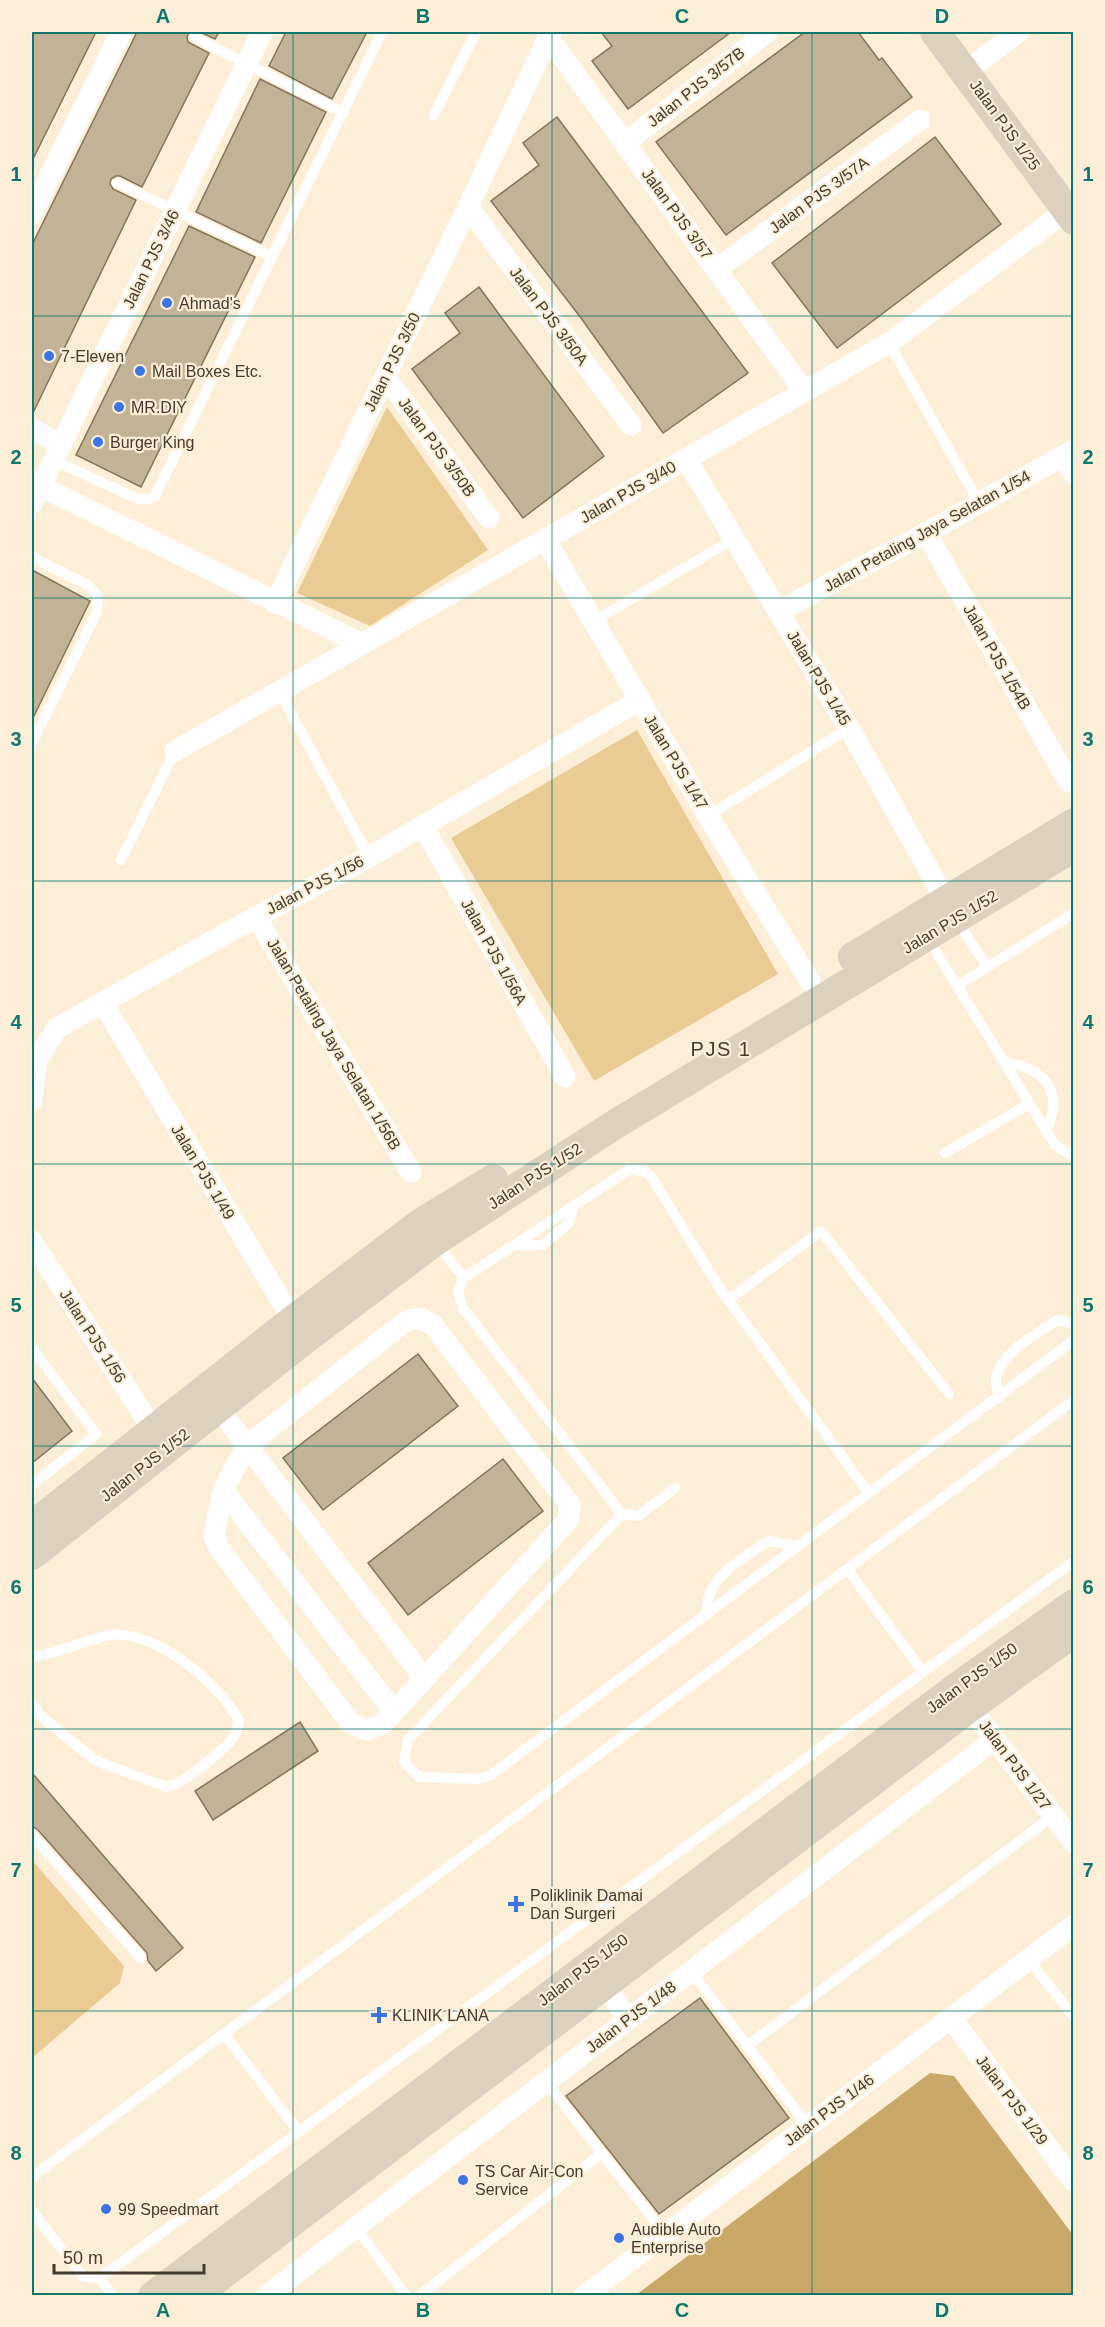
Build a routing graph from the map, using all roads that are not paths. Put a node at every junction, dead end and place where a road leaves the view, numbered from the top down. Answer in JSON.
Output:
{"nodes":[{"id":1,"x":120,"y":32,"type":"edge"},
{"id":2,"x":262,"y":32,"type":"edge"},
{"id":3,"x":382,"y":32,"type":"edge"},
{"id":4,"x":476,"y":32,"type":"edge"},
{"id":5,"x":767,"y":32,"type":"edge"},
{"id":6,"x":1018,"y":32,"type":"edge"},
{"id":7,"x":549,"y":34,"type":"edge"},
{"id":8,"x":942,"y":34,"type":"edge"},
{"id":9,"x":194,"y":37,"type":"dead end"},
{"id":10,"x":246,"y":63,"type":"junction"},
{"id":11,"x":965,"y":72,"type":"junction"},
{"id":12,"x":344,"y":113,"type":"junction"},
{"id":13,"x":434,"y":115,"type":"dead end"},
{"id":14,"x":920,"y":120,"type":"dead end"},
{"id":15,"x":625,"y":142,"type":"junction"},
{"id":16,"x":117,"y":183,"type":"dead end"},
{"id":17,"x":468,"y":207,"type":"junction"},
{"id":18,"x":174,"y":212,"type":"junction"},
{"id":19,"x":32,"y":213,"type":"edge"},
{"id":20,"x":1070,"y":215,"type":"edge"},
{"id":21,"x":273,"y":257,"type":"junction"},
{"id":22,"x":717,"y":270,"type":"junction"},
{"id":23,"x":889,"y":343,"type":"junction"},
{"id":24,"x":385,"y":376,"type":"junction"},
{"id":25,"x":804,"y":391,"type":"junction"},
{"id":26,"x":631,"y":425,"type":"dead end"},
{"id":27,"x":32,"y":429,"type":"edge"},
{"id":28,"x":57,"y":452,"type":"junction"},
{"id":29,"x":686,"y":459,"type":"junction"},
{"id":30,"x":1070,"y":460,"type":"edge"},
{"id":31,"x":34,"y":491,"type":"edge"},
{"id":32,"x":979,"y":503,"type":"junction"},
{"id":33,"x":489,"y":518,"type":"dead end"},
{"id":34,"x":926,"y":533,"type":"junction"},
{"id":35,"x":734,"y":538,"type":"junction"},
{"id":36,"x":545,"y":539,"type":"junction"},
{"id":37,"x":32,"y":557,"type":"edge"},
{"id":38,"x":275,"y":603,"type":"junction"},
{"id":39,"x":779,"y":611,"type":"junction"},
{"id":40,"x":594,"y":621,"type":"junction"},
{"id":41,"x":362,"y":644,"type":"junction"},
{"id":42,"x":279,"y":691,"type":"junction"},
{"id":43,"x":640,"y":700,"type":"junction"},
{"id":44,"x":849,"y":728,"type":"junction"},
{"id":45,"x":32,"y":743,"type":"edge"},
{"id":46,"x":175,"y":751,"type":"joint"},
{"id":47,"x":1069,"y":782,"type":"dead end"},
{"id":48,"x":708,"y":816,"type":"junction"},
{"id":49,"x":1074,"y":823,"type":"edge"},
{"id":50,"x":423,"y":826,"type":"junction"},
{"id":51,"x":1074,"y":847,"type":"edge"},
{"id":52,"x":369,"y":857,"type":"junction"},
{"id":53,"x":121,"y":860,"type":"dead end"},
{"id":54,"x":951,"y":909,"type":"junction"},
{"id":55,"x":1074,"y":913,"type":"edge"},
{"id":56,"x":256,"y":917,"type":"junction"},
{"id":57,"x":921,"y":927,"type":"junction"},
{"id":58,"x":987,"y":967,"type":"junction"},
{"id":59,"x":811,"y":983,"type":"junction"},
{"id":60,"x":957,"y":986,"type":"junction"},
{"id":61,"x":103,"y":1003,"type":"junction"},
{"id":62,"x":1003,"y":1062,"type":"junction"},
{"id":63,"x":565,"y":1077,"type":"dead end"},
{"id":64,"x":32,"y":1100,"type":"edge"},
{"id":65,"x":1029,"y":1104,"type":"junction"},
{"id":66,"x":1046,"y":1131,"type":"junction"},
{"id":67,"x":945,"y":1153,"type":"dead end"},
{"id":68,"x":1074,"y":1157,"type":"edge"},
{"id":69,"x":411,"y":1172,"type":"dead end"},
{"id":70,"x":574,"y":1205,"type":"junction"},
{"id":71,"x":428,"y":1232,"type":"junction"},
{"id":72,"x":32,"y":1242,"type":"edge"},
{"id":73,"x":515,"y":1245,"type":"junction"},
{"id":74,"x":464,"y":1278,"type":"junction"},
{"id":75,"x":728,"y":1300,"type":"junction"},
{"id":76,"x":1074,"y":1324,"type":"edge"},
{"id":77,"x":298,"y":1330,"type":"junction"},
{"id":78,"x":1074,"y":1340,"type":"edge"},
{"id":79,"x":32,"y":1348,"type":"edge"},
{"id":80,"x":949,"y":1394,"type":"dead end"},
{"id":81,"x":999,"y":1398,"type":"junction"},
{"id":82,"x":211,"y":1399,"type":"junction"},
{"id":83,"x":1074,"y":1400,"type":"edge"},
{"id":84,"x":154,"y":1431,"type":"junction"},
{"id":85,"x":247,"y":1446,"type":"junction"},
{"id":86,"x":32,"y":1485,"type":"edge"},
{"id":87,"x":675,"y":1488,"type":"dead end"},
{"id":88,"x":223,"y":1491,"type":"junction"},
{"id":89,"x":869,"y":1494,"type":"junction"},
{"id":90,"x":622,"y":1514,"type":"junction"},
{"id":91,"x":32,"y":1526,"type":"edge"},
{"id":92,"x":798,"y":1546,"type":"junction"},
{"id":93,"x":32,"y":1555,"type":"edge"},
{"id":94,"x":1074,"y":1561,"type":"edge"},
{"id":95,"x":847,"y":1569,"type":"junction"},
{"id":96,"x":1074,"y":1604,"type":"edge"},
{"id":97,"x":706,"y":1615,"type":"junction"},
{"id":98,"x":1074,"y":1632,"type":"edge"},
{"id":99,"x":32,"y":1657,"type":"edge"},
{"id":100,"x":923,"y":1672,"type":"junction"},
{"id":101,"x":424,"y":1678,"type":"junction"},
{"id":102,"x":963,"y":1698,"type":"junction"},
{"id":103,"x":32,"y":1704,"type":"edge"},
{"id":104,"x":394,"y":1712,"type":"junction"},
{"id":105,"x":995,"y":1739,"type":"junction"},
{"id":106,"x":1053,"y":1815,"type":"junction"},
{"id":107,"x":32,"y":1835,"type":"edge"},
{"id":108,"x":1074,"y":1843,"type":"edge"},
{"id":109,"x":1074,"y":1925,"type":"edge"},
{"id":110,"x":141,"y":1958,"type":"dead end"},
{"id":111,"x":1028,"y":1959,"type":"junction"},
{"id":112,"x":691,"y":1971,"type":"junction"},
{"id":113,"x":596,"y":1975,"type":"junction"},
{"id":114,"x":1074,"y":2017,"type":"edge"},
{"id":115,"x":951,"y":2018,"type":"junction"},
{"id":116,"x":630,"y":2019,"type":"junction"},
{"id":117,"x":224,"y":2034,"type":"junction"},
{"id":118,"x":747,"y":2046,"type":"junction"},
{"id":119,"x":546,"y":2082,"type":"junction"},
{"id":120,"x":808,"y":2126,"type":"junction"},
{"id":121,"x":299,"y":2132,"type":"junction"},
{"id":122,"x":602,"y":2153,"type":"junction"},
{"id":123,"x":32,"y":2177,"type":"edge"},
{"id":124,"x":1074,"y":2182,"type":"edge"},
{"id":125,"x":32,"y":2211,"type":"edge"},
{"id":126,"x":356,"y":2227,"type":"junction"},
{"id":127,"x":665,"y":2234,"type":"junction"},
{"id":128,"x":100,"y":2278,"type":"junction"},
{"id":129,"x":113,"y":2295,"type":"edge"},
{"id":130,"x":153,"y":2295,"type":"edge"},
{"id":131,"x":194,"y":2295,"type":"edge"},
{"id":132,"x":267,"y":2295,"type":"edge"},
{"id":133,"x":406,"y":2295,"type":"edge"},
{"id":134,"x":419,"y":2295,"type":"edge"},
{"id":135,"x":584,"y":2295,"type":"edge"}],
"edges":[{"from":1,"to":19,"type":"street"},
{"from":2,"to":10,"type":"street","name":"Jalan PJS 3/46"},
{"from":3,"to":12,"type":"lane"},
{"from":4,"to":13,"type":"lane"},
{"from":5,"to":15,"type":"street","name":"Jalan PJS 3/57B"},
{"from":6,"to":11,"type":"street"},
{"from":7,"to":15,"type":"street","name":"Jalan PJS 3/57"},
{"from":7,"to":17,"type":"street","name":"Jalan PJS 3/50"},
{"from":8,"to":11,"type":"street","name":"Jalan PJS 1/25"},
{"from":9,"to":10,"type":"lane"},
{"from":10,"to":12,"type":"lane"},
{"from":10,"to":18,"type":"street","name":"Jalan PJS 3/46"},
{"from":11,"to":20,"type":"street","name":"Jalan PJS 1/25"},
{"from":12,"to":21,"type":"lane"},
{"from":14,"to":22,"type":"street","name":"Jalan PJS 3/57A"},
{"from":15,"to":22,"type":"street","name":"Jalan PJS 3/57"},
{"from":16,"to":18,"type":"lane"},
{"from":17,"to":24,"type":"street","name":"Jalan PJS 3/50"},
{"from":17,"to":26,"type":"street","name":"Jalan PJS 3/50A"},
{"from":18,"to":21,"type":"lane"},
{"from":18,"to":28,"type":"street","name":"Jalan PJS 3/46"},
{"from":20,"to":23,"type":"street","name":"Jalan PJS 3/40"},
{"from":21,"to":28,"type":"lane"},
{"from":22,"to":25,"type":"street","name":"Jalan PJS 3/57"},
{"from":23,"to":25,"type":"street","name":"Jalan PJS 3/40"},
{"from":23,"to":32,"type":"lane"},
{"from":24,"to":33,"type":"street","name":"Jalan PJS 3/50B"},
{"from":24,"to":38,"type":"street","name":"Jalan PJS 3/50"},
{"from":25,"to":29,"type":"street","name":"Jalan PJS 3/40"},
{"from":27,"to":28,"type":"street"},
{"from":28,"to":31,"type":"street","name":"Jalan PJS 3/46"},
{"from":29,"to":35,"type":"street","name":"Jalan PJS 1/45"},
{"from":29,"to":36,"type":"street","name":"Jalan PJS 3/40"},
{"from":30,"to":32,"type":"street","name":"Jalan Petaling Jaya Selatan 1/54"},
{"from":31,"to":38,"type":"street"},
{"from":32,"to":34,"type":"street","name":"Jalan Petaling Jaya Selatan 1/54"},
{"from":34,"to":39,"type":"street","name":"Jalan Petaling Jaya Selatan 1/54"},
{"from":34,"to":47,"type":"street","name":"Jalan PJS 1/54B"},
{"from":35,"to":39,"type":"street","name":"Jalan PJS 1/45"},
{"from":35,"to":40,"type":"lane"},
{"from":36,"to":40,"type":"street","name":"Jalan PJS 1/47"},
{"from":36,"to":41,"type":"street","name":"Jalan PJS 3/40"},
{"from":37,"to":45,"type":"lane"},
{"from":38,"to":41,"type":"street"},
{"from":39,"to":44,"type":"street","name":"Jalan PJS 1/45"},
{"from":40,"to":43,"type":"street","name":"Jalan PJS 1/47"},
{"from":41,"to":42,"type":"street","name":"Jalan PJS 3/40"},
{"from":42,"to":46,"type":"street","name":"Jalan PJS 3/40"},
{"from":42,"to":52,"type":"lane"},
{"from":43,"to":48,"type":"street","name":"Jalan PJS 1/47"},
{"from":43,"to":50,"type":"street","name":"Jalan PJS 1/56"},
{"from":44,"to":48,"type":"lane"},
{"from":44,"to":54,"type":"street","name":"Jalan PJS 1/45"},
{"from":46,"to":53,"type":"lane"},
{"from":48,"to":59,"type":"street","name":"Jalan PJS 1/47"},
{"from":49,"to":54,"type":"street","name":"Jalan PJS 1/52"},
{"from":50,"to":52,"type":"street","name":"Jalan PJS 1/56"},
{"from":50,"to":63,"type":"street","name":"Jalan PJS 1/56A"},
{"from":51,"to":54,"type":"street","name":"Jalan PJS 1/52"},
{"from":52,"to":56,"type":"street","name":"Jalan PJS 1/56"},
{"from":54,"to":57,"type":"street","name":"Jalan PJS 1/52"},
{"from":54,"to":58,"type":"lane"},
{"from":55,"to":58,"type":"lane"},
{"from":56,"to":61,"type":"street","name":"Jalan PJS 1/56"},
{"from":56,"to":69,"type":"street","name":"Jalan Petaling Jaya Selatan 1/56B"},
{"from":57,"to":59,"type":"street","name":"Jalan PJS 1/52"},
{"from":57,"to":60,"type":"lane"},
{"from":57,"to":71,"type":"street","name":"Jalan PJS 1/52"},
{"from":58,"to":60,"type":"lane"},
{"from":59,"to":71,"type":"street","name":"Jalan PJS 1/52"},
{"from":60,"to":62,"type":"lane"},
{"from":61,"to":64,"type":"street","name":"Jalan PJS 1/56"},
{"from":61,"to":77,"type":"street","name":"Jalan PJS 1/49"},
{"from":62,"to":65,"type":"lane"},
{"from":62,"to":66,"type":"lane"},
{"from":65,"to":66,"type":"lane"},
{"from":65,"to":67,"type":"lane"},
{"from":66,"to":68,"type":"lane"},
{"from":70,"to":73,"type":"lane"},
{"from":70,"to":73,"type":"lane"},
{"from":70,"to":75,"type":"lane"},
{"from":71,"to":74,"type":"lane"},
{"from":71,"to":77,"type":"street","name":"Jalan PJS 1/52"},
{"from":72,"to":84,"type":"street","name":"Jalan PJS 1/56"},
{"from":73,"to":74,"type":"lane"},
{"from":74,"to":90,"type":"lane"},
{"from":75,"to":80,"type":"lane"},
{"from":75,"to":89,"type":"lane"},
{"from":76,"to":81,"type":"lane"},
{"from":77,"to":82,"type":"street","name":"Jalan PJS 1/52"},
{"from":78,"to":81,"type":"lane"},
{"from":79,"to":86,"type":"lane"},
{"from":81,"to":89,"type":"lane"},
{"from":82,"to":84,"type":"street","name":"Jalan PJS 1/52"},
{"from":82,"to":85,"type":"street"},
{"from":82,"to":93,"type":"street","name":"Jalan PJS 1/52"},
{"from":83,"to":95,"type":"lane"},
{"from":84,"to":91,"type":"street","name":"Jalan PJS 1/52"},
{"from":85,"to":88,"type":"street"},
{"from":85,"to":101,"type":"street"},
{"from":85,"to":101,"type":"street"},
{"from":87,"to":90,"type":"lane"},
{"from":88,"to":104,"type":"street"},
{"from":88,"to":104,"type":"street"},
{"from":89,"to":92,"type":"lane"},
{"from":90,"to":97,"type":"lane"},
{"from":92,"to":97,"type":"lane"},
{"from":92,"to":97,"type":"lane"},
{"from":94,"to":100,"type":"lane"},
{"from":95,"to":100,"type":"lane"},
{"from":95,"to":117,"type":"lane"},
{"from":96,"to":102,"type":"street","name":"Jalan PJS 1/50"},
{"from":98,"to":102,"type":"street","name":"Jalan PJS 1/50"},
{"from":99,"to":103,"type":"lane"},
{"from":100,"to":121,"type":"lane"},
{"from":101,"to":104,"type":"street"},
{"from":102,"to":105,"type":"street","name":"Jalan PJS 1/27"},
{"from":102,"to":113,"type":"street","name":"Jalan PJS 1/50"},
{"from":105,"to":106,"type":"street","name":"Jalan PJS 1/27"},
{"from":105,"to":112,"type":"street","name":"Jalan PJS 1/48"},
{"from":106,"to":108,"type":"street","name":"Jalan PJS 1/27"},
{"from":106,"to":118,"type":"lane"},
{"from":107,"to":110,"type":"lane"},
{"from":109,"to":111,"type":"street","name":"Jalan PJS 1/46"},
{"from":111,"to":114,"type":"lane"},
{"from":111,"to":115,"type":"street","name":"Jalan PJS 1/46"},
{"from":112,"to":116,"type":"street","name":"Jalan PJS 1/48"},
{"from":112,"to":118,"type":"lane"},
{"from":113,"to":116,"type":"street"},
{"from":113,"to":130,"type":"street","name":"Jalan PJS 1/50"},
{"from":113,"to":131,"type":"street","name":"Jalan PJS 1/50"},
{"from":115,"to":120,"type":"street","name":"Jalan PJS 1/46"},
{"from":115,"to":124,"type":"street","name":"Jalan PJS 1/29"},
{"from":116,"to":119,"type":"street","name":"Jalan PJS 1/48"},
{"from":117,"to":121,"type":"lane"},
{"from":117,"to":123,"type":"lane"},
{"from":118,"to":120,"type":"lane"},
{"from":119,"to":122,"type":"lane"},
{"from":119,"to":126,"type":"street","name":"Jalan PJS 1/48"},
{"from":120,"to":127,"type":"street","name":"Jalan PJS 1/46"},
{"from":121,"to":128,"type":"lane"},
{"from":122,"to":127,"type":"lane"},
{"from":122,"to":134,"type":"lane"},
{"from":125,"to":128,"type":"lane"},
{"from":126,"to":132,"type":"street","name":"Jalan PJS 1/48"},
{"from":126,"to":133,"type":"lane"},
{"from":127,"to":135,"type":"street","name":"Jalan PJS 1/46"},
{"from":128,"to":129,"type":"lane"}]}
